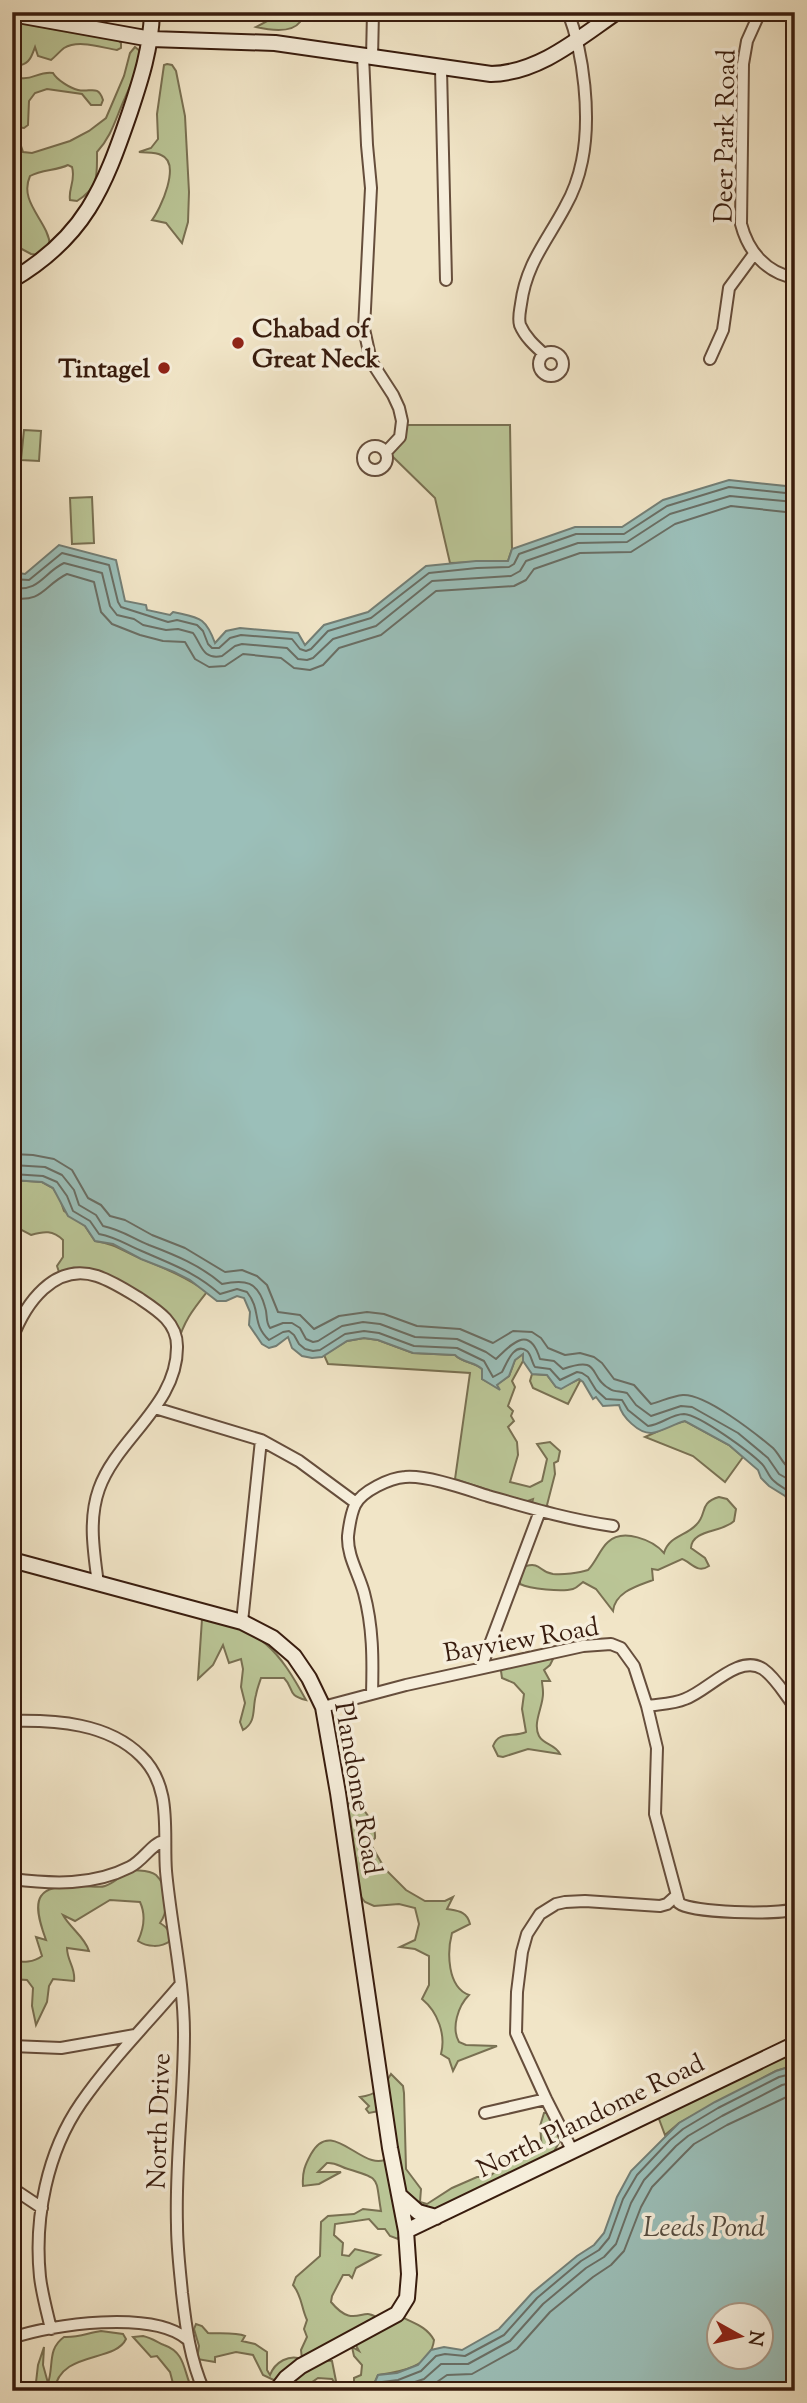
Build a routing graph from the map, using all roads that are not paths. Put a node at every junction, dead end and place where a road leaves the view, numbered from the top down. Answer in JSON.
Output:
{"nodes":[{"id":1,"x":152,"y":12,"type":"edge"},
{"id":2,"x":373,"y":12,"type":"edge"},
{"id":3,"x":568,"y":12,"type":"edge"},
{"id":4,"x":617,"y":12,"type":"edge"},
{"id":5,"x":760,"y":12,"type":"edge"},
{"id":6,"x":12,"y":15,"type":"edge"},
{"id":7,"x":151,"y":39,"type":"junction"},
{"id":8,"x":575,"y":40,"type":"junction"},
{"id":9,"x":368,"y":57,"type":"junction"},
{"id":10,"x":441,"y":69,"type":"junction"},
{"id":11,"x":754,"y":254,"type":"junction"},
{"id":12,"x":795,"y":278,"type":"edge"},
{"id":13,"x":12,"y":280,"type":"edge"},
{"id":14,"x":446,"y":280,"type":"dead end"},
{"id":15,"x":544,"y":354,"type":"dead end"},
{"id":16,"x":710,"y":359,"type":"dead end"},
{"id":17,"x":386,"y":452,"type":"dead end"},
{"id":18,"x":12,"y":1339,"type":"edge"},
{"id":19,"x":155,"y":1408,"type":"junction"},
{"id":20,"x":261,"y":1440,"type":"junction"},
{"id":21,"x":356,"y":1503,"type":"junction"},
{"id":22,"x":540,"y":1511,"type":"junction"},
{"id":23,"x":613,"y":1526,"type":"dead end"},
{"id":24,"x":12,"y":1560,"type":"edge"},
{"id":25,"x":98,"y":1584,"type":"junction"},
{"id":26,"x":242,"y":1622,"type":"junction"},
{"id":27,"x":481,"y":1668,"type":"junction"},
{"id":28,"x":372,"y":1694,"type":"junction"},
{"id":29,"x":647,"y":1706,"type":"junction"},
{"id":30,"x":323,"y":1707,"type":"junction"},
{"id":31,"x":795,"y":1707,"type":"edge"},
{"id":32,"x":12,"y":1721,"type":"edge"},
{"id":33,"x":165,"y":1851,"type":"junction"},
{"id":34,"x":145,"y":1857,"type":"junction"},
{"id":35,"x":12,"y":1879,"type":"edge"},
{"id":36,"x":677,"y":1895,"type":"junction"},
{"id":37,"x":795,"y":1909,"type":"edge"},
{"id":38,"x":180,"y":1985,"type":"junction"},
{"id":39,"x":155,"y":2015,"type":"junction"},
{"id":40,"x":183,"y":2017,"type":"junction"},
{"id":41,"x":135,"y":2035,"type":"junction"},
{"id":42,"x":795,"y":2044,"type":"edge"},
{"id":43,"x":12,"y":2046,"type":"edge"},
{"id":44,"x":546,"y":2099,"type":"junction"},
{"id":45,"x":485,"y":2113,"type":"dead end"},
{"id":46,"x":572,"y":2150,"type":"junction"},
{"id":47,"x":12,"y":2188,"type":"edge"},
{"id":48,"x":400,"y":2196,"type":"junction"},
{"id":49,"x":42,"y":2208,"type":"junction"},
{"id":50,"x":436,"y":2217,"type":"junction"},
{"id":51,"x":406,"y":2231,"type":"junction"},
{"id":52,"x":51,"y":2329,"type":"junction"},
{"id":53,"x":12,"y":2338,"type":"edge"},
{"id":54,"x":187,"y":2339,"type":"junction"},
{"id":55,"x":204,"y":2391,"type":"edge"},
{"id":56,"x":276,"y":2391,"type":"edge"}],
"edges":[{"from":1,"to":7,"type":"main road"},
{"from":2,"to":9,"type":"street"},
{"from":3,"to":8,"type":"street"},
{"from":4,"to":8,"type":"main road"},
{"from":5,"to":11,"type":"street","name":"Deer Park Road"},
{"from":6,"to":7,"type":"main road"},
{"from":7,"to":9,"type":"main road"},
{"from":7,"to":13,"type":"main road"},
{"from":8,"to":10,"type":"main road"},
{"from":8,"to":15,"type":"street"},
{"from":9,"to":10,"type":"main road"},
{"from":9,"to":17,"type":"street"},
{"from":10,"to":14,"type":"street"},
{"from":11,"to":12,"type":"street","name":"Deer Park Road"},
{"from":11,"to":16,"type":"street"},
{"from":18,"to":19,"type":"street"},
{"from":19,"to":20,"type":"street"},
{"from":19,"to":25,"type":"street"},
{"from":20,"to":21,"type":"street"},
{"from":20,"to":26,"type":"street"},
{"from":21,"to":22,"type":"street"},
{"from":21,"to":28,"type":"street"},
{"from":22,"to":23,"type":"street"},
{"from":22,"to":27,"type":"street"},
{"from":24,"to":25,"type":"main road","name":"Plandome Road"},
{"from":25,"to":26,"type":"main road","name":"Plandome Road"},
{"from":26,"to":30,"type":"main road","name":"Plandome Road"},
{"from":27,"to":28,"type":"street","name":"Bayview Road"},
{"from":27,"to":29,"type":"street","name":"Bayview Road"},
{"from":28,"to":30,"type":"street","name":"Bayview Road"},
{"from":29,"to":31,"type":"street"},
{"from":29,"to":36,"type":"street","name":"Bayview Road"},
{"from":30,"to":48,"type":"main road","name":"Plandome Road"},
{"from":32,"to":33,"type":"street","name":"North Drive"},
{"from":33,"to":34,"type":"street"},
{"from":33,"to":34,"type":"street"},
{"from":33,"to":38,"type":"street","name":"North Drive"},
{"from":34,"to":35,"type":"street"},
{"from":36,"to":37,"type":"street"},
{"from":36,"to":44,"type":"street"},
{"from":38,"to":39,"type":"street"},
{"from":38,"to":40,"type":"street","name":"North Drive"},
{"from":39,"to":40,"type":"street"},
{"from":39,"to":41,"type":"street"},
{"from":40,"to":54,"type":"street","name":"North Drive"},
{"from":41,"to":43,"type":"street"},
{"from":41,"to":49,"type":"street"},
{"from":42,"to":46,"type":"main road","name":"North Plandome Road"},
{"from":44,"to":45,"type":"street"},
{"from":44,"to":46,"type":"street"},
{"from":46,"to":50,"type":"main road","name":"North Plandome Road"},
{"from":47,"to":49,"type":"street"},
{"from":48,"to":50,"type":"main road"},
{"from":48,"to":51,"type":"main road","name":"Plandome Road"},
{"from":49,"to":52,"type":"street"},
{"from":50,"to":51,"type":"main road","name":"North Plandome Road"},
{"from":51,"to":56,"type":"main road","name":"Plandome Road"},
{"from":52,"to":53,"type":"street"},
{"from":52,"to":54,"type":"street"},
{"from":54,"to":55,"type":"street","name":"North Drive"}]}
